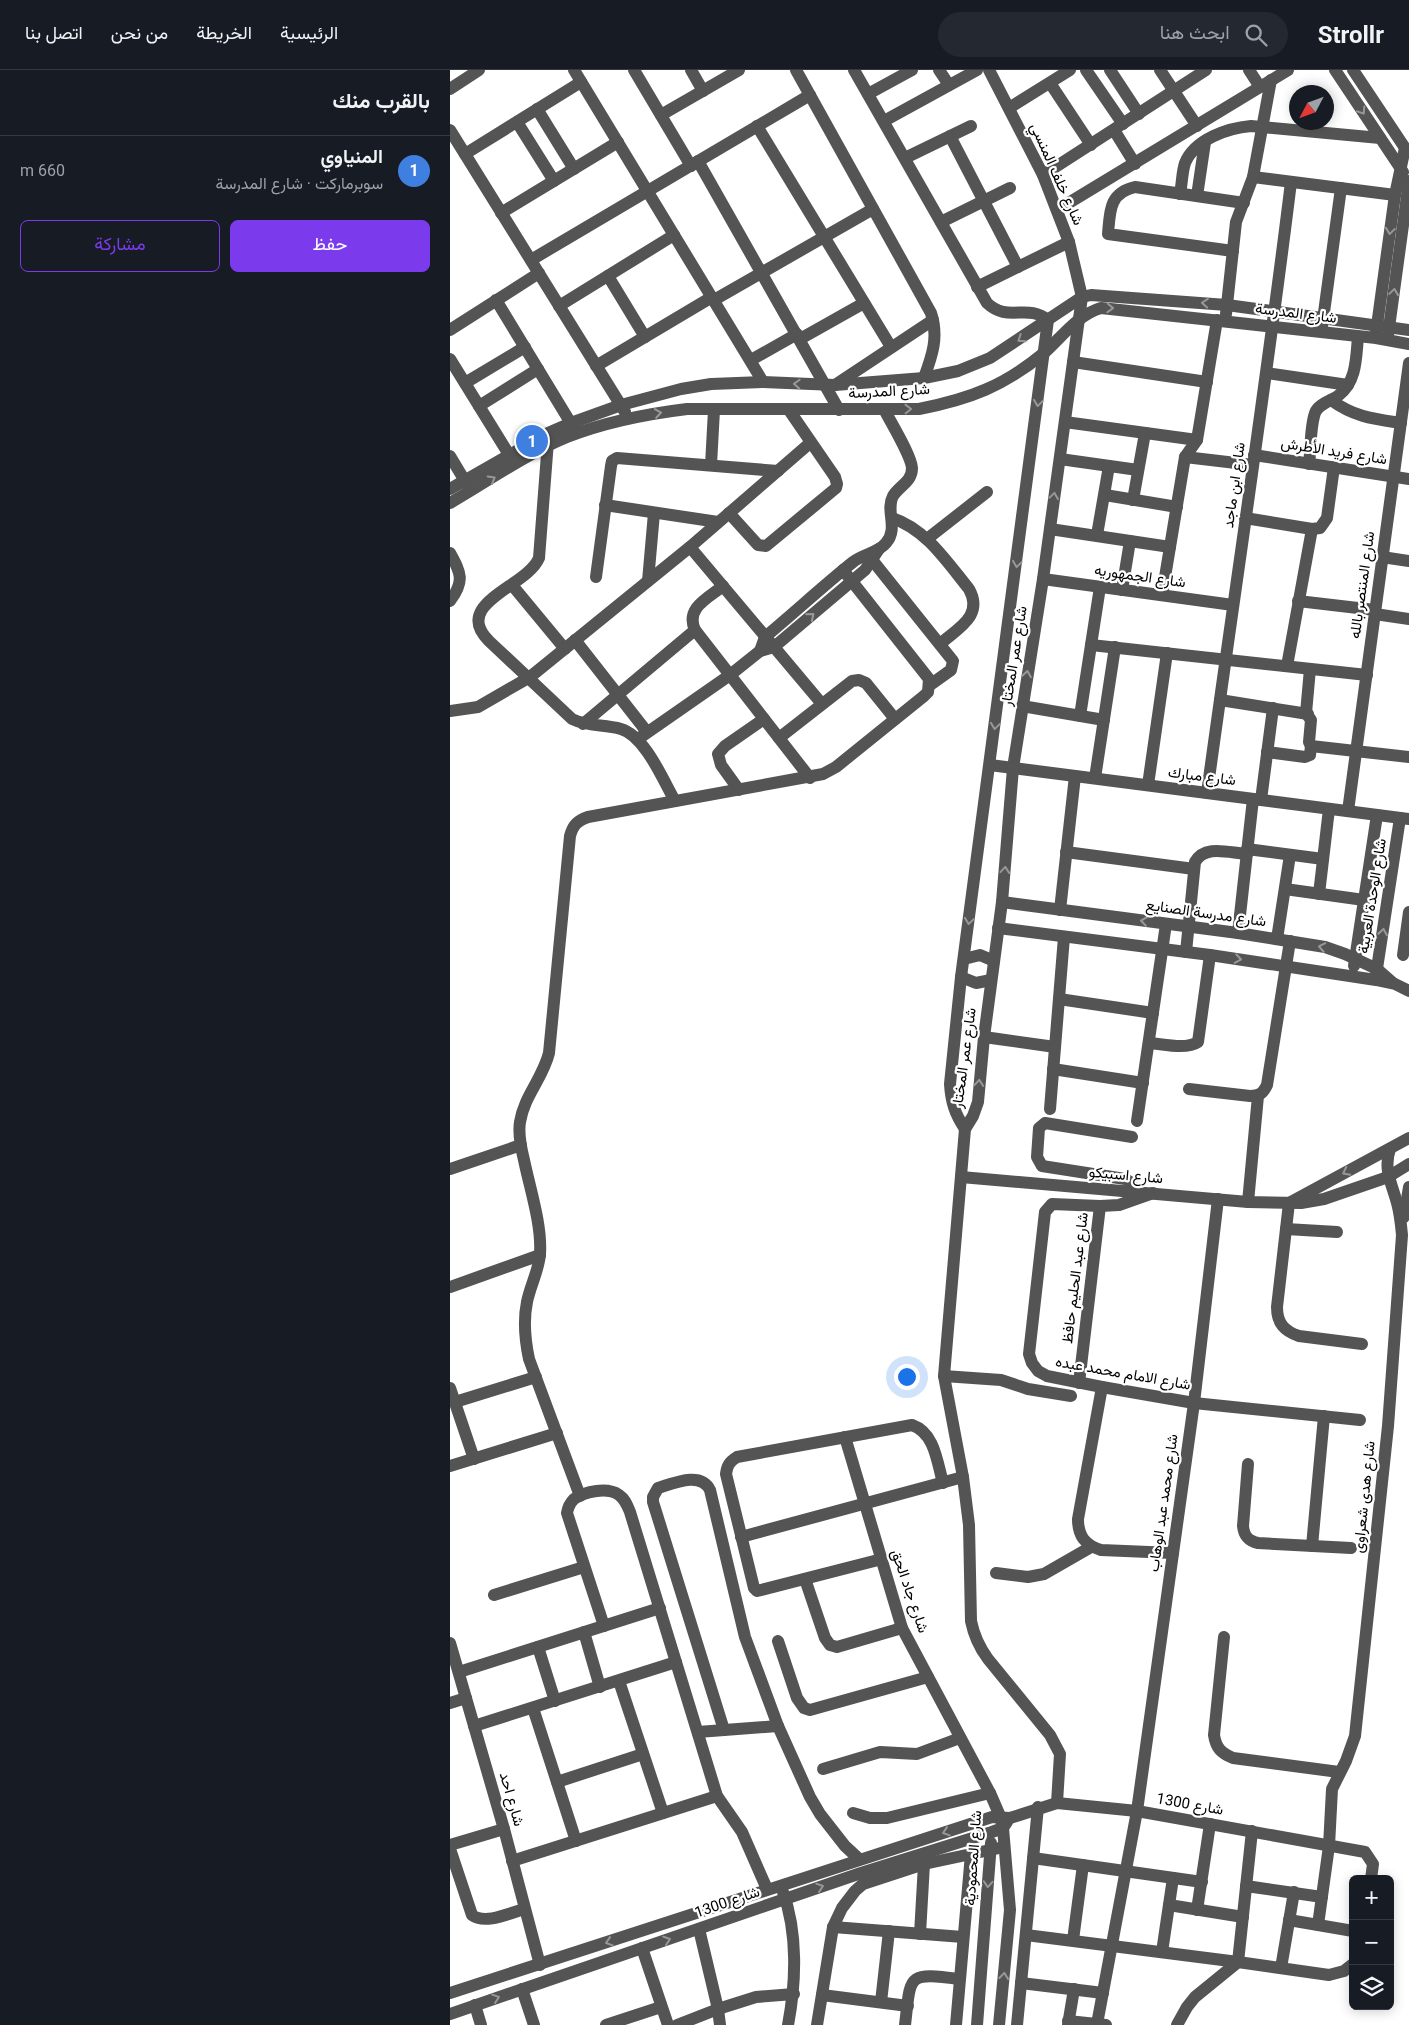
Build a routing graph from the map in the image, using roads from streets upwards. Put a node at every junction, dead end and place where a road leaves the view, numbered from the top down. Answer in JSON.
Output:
{"nodes":[{"id":1,"x":574,"y":70,"type":"edge"},
{"id":2,"x":634,"y":70,"type":"edge"},
{"id":3,"x":691,"y":70,"type":"edge"},
{"id":4,"x":796,"y":70,"type":"edge"},
{"id":5,"x":854,"y":70,"type":"edge"},
{"id":6,"x":912,"y":70,"type":"edge"},
{"id":7,"x":940,"y":70,"type":"edge"},
{"id":8,"x":976,"y":70,"type":"edge"},
{"id":9,"x":989,"y":70,"type":"edge"},
{"id":10,"x":1070,"y":70,"type":"edge"},
{"id":11,"x":1086,"y":70,"type":"edge"},
{"id":12,"x":1110,"y":70,"type":"edge"},
{"id":13,"x":1160,"y":70,"type":"edge"},
{"id":14,"x":1206,"y":70,"type":"edge"},
{"id":15,"x":1249,"y":70,"type":"edge"},
{"id":16,"x":1288,"y":70,"type":"edge"},
{"id":17,"x":1335,"y":70,"type":"edge"},
{"id":18,"x":1353,"y":70,"type":"edge"},
{"id":19,"x":474,"y":71,"type":"edge"},
{"id":20,"x":731,"y":72,"type":"edge"},
{"id":21,"x":581,"y":82,"type":"junction"},
{"id":22,"x":1050,"y":83,"type":"junction"},
{"id":23,"x":1266,"y":84,"type":"junction"},
{"id":24,"x":949,"y":85,"type":"junction"},
{"id":25,"x":450,"y":89,"type":"edge"},
{"id":26,"x":703,"y":91,"type":"junction"},
{"id":27,"x":1174,"y":91,"type":"junction"},
{"id":28,"x":868,"y":94,"type":"junction"},
{"id":29,"x":810,"y":95,"type":"junction"},
{"id":30,"x":1009,"y":108,"type":"junction"},
{"id":31,"x":537,"y":109,"type":"junction"},
{"id":32,"x":1139,"y":114,"type":"junction"},
{"id":33,"x":661,"y":115,"type":"junction"},
{"id":34,"x":884,"y":121,"type":"junction"},
{"id":35,"x":517,"y":122,"type":"junction"},
{"id":36,"x":757,"y":126,"type":"junction"},
{"id":37,"x":971,"y":126,"type":"dead end"},
{"id":38,"x":1197,"y":126,"type":"junction"},
{"id":39,"x":1118,"y":127,"type":"junction"},
{"id":40,"x":1262,"y":127,"type":"junction"},
{"id":41,"x":450,"y":130,"type":"edge"},
{"id":42,"x":950,"y":136,"type":"junction"},
{"id":43,"x":1380,"y":138,"type":"junction"},
{"id":44,"x":618,"y":142,"type":"junction"},
{"id":45,"x":1205,"y":142,"type":"junction"},
{"id":46,"x":1091,"y":145,"type":"junction"},
{"id":47,"x":1407,"y":150,"type":"edge"},
{"id":48,"x":464,"y":154,"type":"junction"},
{"id":49,"x":905,"y":158,"type":"junction"},
{"id":50,"x":694,"y":163,"type":"junction"},
{"id":51,"x":1135,"y":164,"type":"junction"},
{"id":52,"x":574,"y":169,"type":"junction"},
{"id":53,"x":1405,"y":172,"type":"edge"},
{"id":54,"x":1043,"y":175,"type":"junction"},
{"id":55,"x":1253,"y":177,"type":"junction"},
{"id":56,"x":554,"y":181,"type":"junction"},
{"id":57,"x":1409,"y":181,"type":"edge"},
{"id":58,"x":1291,"y":182,"type":"junction"},
{"id":59,"x":1010,"y":188,"type":"dead end"},
{"id":60,"x":1342,"y":188,"type":"junction"},
{"id":61,"x":648,"y":191,"type":"junction"},
{"id":62,"x":1180,"y":194,"type":"junction"},
{"id":63,"x":1395,"y":195,"type":"junction"},
{"id":64,"x":1197,"y":196,"type":"junction"},
{"id":65,"x":984,"y":201,"type":"junction"},
{"id":66,"x":1244,"y":203,"type":"junction"},
{"id":67,"x":873,"y":209,"type":"junction"},
{"id":68,"x":1058,"y":210,"type":"junction"},
{"id":69,"x":502,"y":213,"type":"junction"},
{"id":70,"x":941,"y":222,"type":"junction"},
{"id":71,"x":674,"y":235,"type":"junction"},
{"id":72,"x":824,"y":237,"type":"junction"},
{"id":73,"x":1069,"y":242,"type":"junction"},
{"id":74,"x":1233,"y":251,"type":"junction"},
{"id":75,"x":531,"y":260,"type":"junction"},
{"id":76,"x":1018,"y":267,"type":"junction"},
{"id":77,"x":762,"y":272,"type":"junction"},
{"id":78,"x":538,"y":273,"type":"junction"},
{"id":79,"x":608,"y":276,"type":"junction"},
{"id":80,"x":978,"y":287,"type":"junction"},
{"id":81,"x":1082,"y":297,"type":"junction"},
{"id":82,"x":713,"y":298,"type":"junction"},
{"id":83,"x":496,"y":300,"type":"junction"},
{"id":84,"x":864,"y":303,"type":"junction"},
{"id":85,"x":559,"y":306,"type":"junction"},
{"id":86,"x":1227,"y":306,"type":"junction"},
{"id":87,"x":1276,"y":312,"type":"junction"},
{"id":88,"x":1323,"y":319,"type":"junction"},
{"id":89,"x":933,"y":320,"type":"junction"},
{"id":90,"x":1048,"y":320,"type":"junction"},
{"id":91,"x":1079,"y":320,"type":"junction"},
{"id":92,"x":1221,"y":321,"type":"junction"},
{"id":93,"x":1274,"y":327,"type":"junction"},
{"id":94,"x":450,"y":330,"type":"edge"},
{"id":95,"x":1409,"y":330,"type":"edge"},
{"id":96,"x":1321,"y":332,"type":"junction"},
{"id":97,"x":1382,"y":333,"type":"junction"},
{"id":98,"x":798,"y":336,"type":"junction"},
{"id":99,"x":645,"y":337,"type":"junction"},
{"id":100,"x":1358,"y":337,"type":"junction"},
{"id":101,"x":1409,"y":344,"type":"edge"},
{"id":102,"x":524,"y":346,"type":"junction"},
{"id":103,"x":891,"y":347,"type":"junction"},
{"id":104,"x":1045,"y":352,"type":"junction"},
{"id":105,"x":450,"y":359,"type":"edge"},
{"id":106,"x":751,"y":360,"type":"junction"},
{"id":107,"x":1073,"y":362,"type":"junction"},
{"id":108,"x":1409,"y":363,"type":"edge"},
{"id":109,"x":596,"y":366,"type":"junction"},
{"id":110,"x":538,"y":369,"type":"junction"},
{"id":111,"x":1266,"y":373,"type":"junction"},
{"id":112,"x":924,"y":378,"type":"junction"},
{"id":113,"x":763,"y":382,"type":"junction"},
{"id":114,"x":1207,"y":382,"type":"junction"},
{"id":115,"x":465,"y":383,"type":"junction"},
{"id":116,"x":830,"y":385,"type":"junction"},
{"id":117,"x":1348,"y":385,"type":"junction"},
{"id":118,"x":1407,"y":397,"type":"edge"},
{"id":119,"x":1331,"y":400,"type":"junction"},
{"id":120,"x":621,"y":405,"type":"junction"},
{"id":121,"x":479,"y":406,"type":"junction"},
{"id":122,"x":884,"y":409,"type":"junction"},
{"id":123,"x":714,"y":410,"type":"junction"},
{"id":124,"x":789,"y":410,"type":"junction"},
{"id":125,"x":839,"y":410,"type":"junction"},
{"id":126,"x":629,"y":418,"type":"junction"},
{"id":127,"x":1065,"y":422,"type":"junction"},
{"id":128,"x":1401,"y":423,"type":"junction"},
{"id":129,"x":574,"y":428,"type":"junction"},
{"id":130,"x":548,"y":433,"type":"junction"},
{"id":131,"x":1145,"y":433,"type":"junction"},
{"id":132,"x":1197,"y":440,"type":"junction"},
{"id":133,"x":810,"y":443,"type":"junction"},
{"id":134,"x":547,"y":447,"type":"junction"},
{"id":135,"x":450,"y":456,"type":"edge"},
{"id":136,"x":1185,"y":457,"type":"junction"},
{"id":137,"x":1060,"y":458,"type":"junction"},
{"id":138,"x":512,"y":460,"type":"junction"},
{"id":139,"x":1253,"y":460,"type":"junction"},
{"id":140,"x":1309,"y":464,"type":"junction"},
{"id":141,"x":711,"y":465,"type":"junction"},
{"id":142,"x":1110,"y":466,"type":"junction"},
{"id":143,"x":1334,"y":467,"type":"junction"},
{"id":144,"x":1138,"y":470,"type":"junction"},
{"id":145,"x":778,"y":471,"type":"junction"},
{"id":146,"x":1394,"y":476,"type":"junction"},
{"id":147,"x":1409,"y":479,"type":"edge"},
{"id":148,"x":468,"y":486,"type":"junction"},
{"id":149,"x":450,"y":489,"type":"edge"},
{"id":150,"x":987,"y":492,"type":"dead end"},
{"id":151,"x":1105,"y":495,"type":"junction"},
{"id":152,"x":1133,"y":500,"type":"junction"},
{"id":153,"x":450,"y":503,"type":"edge"},
{"id":154,"x":606,"y":505,"type":"junction"},
{"id":155,"x":1177,"y":507,"type":"junction"},
{"id":156,"x":654,"y":513,"type":"junction"},
{"id":157,"x":729,"y":513,"type":"junction"},
{"id":158,"x":892,"y":518,"type":"junction"},
{"id":159,"x":1245,"y":518,"type":"junction"},
{"id":160,"x":718,"y":522,"type":"junction"},
{"id":161,"x":1312,"y":528,"type":"junction"},
{"id":162,"x":1050,"y":529,"type":"junction"},
{"id":163,"x":1097,"y":535,"type":"junction"},
{"id":164,"x":927,"y":539,"type":"junction"},
{"id":165,"x":1130,"y":541,"type":"junction"},
{"id":166,"x":690,"y":546,"type":"junction"},
{"id":167,"x":1170,"y":547,"type":"junction"},
{"id":168,"x":450,"y":553,"type":"edge"},
{"id":169,"x":876,"y":555,"type":"junction"},
{"id":170,"x":1382,"y":557,"type":"junction"},
{"id":171,"x":1409,"y":561,"type":"edge"},
{"id":172,"x":843,"y":570,"type":"junction"},
{"id":173,"x":596,"y":577,"type":"dead end"},
{"id":174,"x":1043,"y":579,"type":"junction"},
{"id":175,"x":648,"y":581,"type":"junction"},
{"id":176,"x":852,"y":581,"type":"junction"},
{"id":177,"x":512,"y":585,"type":"junction"},
{"id":178,"x":723,"y":586,"type":"junction"},
{"id":179,"x":1100,"y":587,"type":"junction"},
{"id":180,"x":1122,"y":590,"type":"junction"},
{"id":181,"x":1162,"y":595,"type":"junction"},
{"id":182,"x":450,"y":601,"type":"edge"},
{"id":183,"x":1298,"y":601,"type":"junction"},
{"id":184,"x":1233,"y":605,"type":"junction"},
{"id":185,"x":1375,"y":612,"type":"junction"},
{"id":186,"x":1409,"y":619,"type":"edge"},
{"id":187,"x":696,"y":630,"type":"junction"},
{"id":188,"x":765,"y":636,"type":"junction"},
{"id":189,"x":575,"y":640,"type":"junction"},
{"id":190,"x":940,"y":644,"type":"junction"},
{"id":191,"x":1091,"y":645,"type":"junction"},
{"id":192,"x":774,"y":647,"type":"junction"},
{"id":193,"x":1115,"y":648,"type":"junction"},
{"id":194,"x":565,"y":649,"type":"junction"},
{"id":195,"x":760,"y":652,"type":"junction"},
{"id":196,"x":1167,"y":653,"type":"junction"},
{"id":197,"x":1226,"y":660,"type":"junction"},
{"id":198,"x":1287,"y":666,"type":"junction"},
{"id":199,"x":1310,"y":669,"type":"junction"},
{"id":200,"x":730,"y":675,"type":"junction"},
{"id":201,"x":1367,"y":675,"type":"junction"},
{"id":202,"x":530,"y":678,"type":"junction"},
{"id":203,"x":930,"y":686,"type":"junction"},
{"id":204,"x":618,"y":695,"type":"junction"},
{"id":205,"x":1220,"y":700,"type":"junction"},
{"id":206,"x":822,"y":704,"type":"junction"},
{"id":207,"x":1022,"y":706,"type":"junction"},
{"id":208,"x":1273,"y":708,"type":"junction"},
{"id":209,"x":450,"y":711,"type":"edge"},
{"id":210,"x":1308,"y":714,"type":"junction"},
{"id":211,"x":1080,"y":716,"type":"junction"},
{"id":212,"x":764,"y":719,"type":"junction"},
{"id":213,"x":895,"y":719,"type":"junction"},
{"id":214,"x":1104,"y":720,"type":"junction"},
{"id":215,"x":583,"y":724,"type":"junction"},
{"id":216,"x":643,"y":736,"type":"junction"},
{"id":217,"x":779,"y":738,"type":"junction"},
{"id":218,"x":1311,"y":746,"type":"junction"},
{"id":219,"x":1356,"y":751,"type":"junction"},
{"id":220,"x":1267,"y":752,"type":"junction"},
{"id":221,"x":1409,"y":757,"type":"edge"},
{"id":222,"x":990,"y":765,"type":"junction"},
{"id":223,"x":1013,"y":768,"type":"junction"},
{"id":224,"x":1075,"y":776,"type":"junction"},
{"id":225,"x":810,"y":778,"type":"junction"},
{"id":226,"x":1095,"y":778,"type":"junction"},
{"id":227,"x":1148,"y":785,"type":"junction"},
{"id":228,"x":739,"y":790,"type":"junction"},
{"id":229,"x":1207,"y":793,"type":"junction"},
{"id":230,"x":1257,"y":799,"type":"junction"},
{"id":231,"x":675,"y":801,"type":"junction"},
{"id":232,"x":1329,"y":809,"type":"junction"},
{"id":233,"x":1348,"y":811,"type":"junction"},
{"id":234,"x":1377,"y":815,"type":"junction"},
{"id":235,"x":1405,"y":818,"type":"edge"},
{"id":236,"x":1066,"y":852,"type":"junction"},
{"id":237,"x":1247,"y":852,"type":"junction"},
{"id":238,"x":1290,"y":855,"type":"junction"},
{"id":239,"x":1323,"y":859,"type":"junction"},
{"id":240,"x":1194,"y":869,"type":"junction"},
{"id":241,"x":1285,"y":889,"type":"junction"},
{"id":242,"x":1319,"y":894,"type":"junction"},
{"id":243,"x":1364,"y":900,"type":"junction"},
{"id":244,"x":1002,"y":902,"type":"junction"},
{"id":245,"x":1060,"y":910,"type":"junction"},
{"id":246,"x":1409,"y":912,"type":"edge"},
{"id":247,"x":1166,"y":924,"type":"junction"},
{"id":248,"x":1188,"y":927,"type":"junction"},
{"id":249,"x":998,"y":928,"type":"junction"},
{"id":250,"x":1238,"y":933,"type":"junction"},
{"id":251,"x":1064,"y":937,"type":"junction"},
{"id":252,"x":1277,"y":939,"type":"junction"},
{"id":253,"x":1290,"y":941,"type":"junction"},
{"id":254,"x":1163,"y":949,"type":"junction"},
{"id":255,"x":1186,"y":952,"type":"junction"},
{"id":256,"x":1210,"y":954,"type":"junction"},
{"id":257,"x":1402,"y":955,"type":"dead end"},
{"id":258,"x":1355,"y":958,"type":"junction"},
{"id":259,"x":964,"y":959,"type":"junction"},
{"id":260,"x":994,"y":961,"type":"junction"},
{"id":261,"x":1286,"y":966,"type":"junction"},
{"id":262,"x":1377,"y":974,"type":"junction"},
{"id":263,"x":1351,"y":976,"type":"junction"},
{"id":264,"x":961,"y":977,"type":"junction"},
{"id":265,"x":991,"y":980,"type":"junction"},
{"id":266,"x":1409,"y":991,"type":"edge"},
{"id":267,"x":1059,"y":999,"type":"junction"},
{"id":268,"x":1153,"y":1013,"type":"junction"},
{"id":269,"x":984,"y":1037,"type":"junction"},
{"id":270,"x":1148,"y":1043,"type":"junction"},
{"id":271,"x":1055,"y":1047,"type":"junction"},
{"id":272,"x":1053,"y":1069,"type":"junction"},
{"id":273,"x":1142,"y":1083,"type":"junction"},
{"id":274,"x":1189,"y":1089,"type":"dead end"},
{"id":275,"x":1258,"y":1096,"type":"junction"},
{"id":276,"x":1050,"y":1109,"type":"dead end"},
{"id":277,"x":1137,"y":1121,"type":"dead end"},
{"id":278,"x":966,"y":1129,"type":"junction"},
{"id":279,"x":1132,"y":1137,"type":"dead end"},
{"id":280,"x":1409,"y":1138,"type":"edge"},
{"id":281,"x":520,"y":1145,"type":"junction"},
{"id":282,"x":1390,"y":1149,"type":"junction"},
{"id":283,"x":1409,"y":1164,"type":"edge"},
{"id":284,"x":450,"y":1169,"type":"edge"},
{"id":285,"x":961,"y":1177,"type":"junction"},
{"id":286,"x":1388,"y":1177,"type":"junction"},
{"id":287,"x":1409,"y":1187,"type":"edge"},
{"id":288,"x":1136,"y":1192,"type":"junction"},
{"id":289,"x":1153,"y":1193,"type":"junction"},
{"id":290,"x":1218,"y":1199,"type":"junction"},
{"id":291,"x":1248,"y":1202,"type":"junction"},
{"id":292,"x":1289,"y":1203,"type":"junction"},
{"id":293,"x":1100,"y":1206,"type":"junction"},
{"id":294,"x":1286,"y":1229,"type":"junction"},
{"id":295,"x":1337,"y":1232,"type":"dead end"},
{"id":296,"x":1402,"y":1235,"type":"junction"},
{"id":297,"x":540,"y":1255,"type":"junction"},
{"id":298,"x":450,"y":1287,"type":"edge"},
{"id":299,"x":1362,"y":1344,"type":"dead end"},
{"id":300,"x":944,"y":1376,"type":"junction"},
{"id":301,"x":536,"y":1377,"type":"junction"},
{"id":302,"x":1079,"y":1383,"type":"junction"},
{"id":303,"x":450,"y":1388,"type":"edge"},
{"id":304,"x":1102,"y":1388,"type":"junction"},
{"id":305,"x":1071,"y":1396,"type":"dead end"},
{"id":306,"x":455,"y":1402,"type":"junction"},
{"id":307,"x":1194,"y":1403,"type":"junction"},
{"id":308,"x":1324,"y":1416,"type":"junction"},
{"id":309,"x":1360,"y":1420,"type":"dead end"},
{"id":310,"x":557,"y":1433,"type":"junction"},
{"id":311,"x":845,"y":1437,"type":"junction"},
{"id":312,"x":474,"y":1459,"type":"junction"},
{"id":313,"x":1248,"y":1464,"type":"dead end"},
{"id":314,"x":450,"y":1466,"type":"edge"},
{"id":315,"x":963,"y":1477,"type":"junction"},
{"id":316,"x":942,"y":1483,"type":"junction"},
{"id":317,"x":580,"y":1496,"type":"junction"},
{"id":318,"x":865,"y":1504,"type":"junction"},
{"id":319,"x":741,"y":1538,"type":"junction"},
{"id":320,"x":1312,"y":1546,"type":"junction"},
{"id":321,"x":1091,"y":1547,"type":"junction"},
{"id":322,"x":1352,"y":1548,"type":"dead end"},
{"id":323,"x":1173,"y":1553,"type":"junction"},
{"id":324,"x":882,"y":1559,"type":"junction"},
{"id":325,"x":584,"y":1567,"type":"junction"},
{"id":326,"x":996,"y":1573,"type":"dead end"},
{"id":327,"x":805,"y":1580,"type":"junction"},
{"id":328,"x":494,"y":1595,"type":"dead end"},
{"id":329,"x":660,"y":1608,"type":"junction"},
{"id":330,"x":604,"y":1626,"type":"junction"},
{"id":331,"x":902,"y":1628,"type":"junction"},
{"id":332,"x":584,"y":1632,"type":"junction"},
{"id":333,"x":1224,"y":1638,"type":"dead end"},
{"id":334,"x":778,"y":1641,"type":"dead end"},
{"id":335,"x":450,"y":1647,"type":"edge"},
{"id":336,"x":538,"y":1647,"type":"junction"},
{"id":337,"x":676,"y":1662,"type":"junction"},
{"id":338,"x":459,"y":1672,"type":"junction"},
{"id":339,"x":928,"y":1677,"type":"junction"},
{"id":340,"x":619,"y":1680,"type":"junction"},
{"id":341,"x":600,"y":1686,"type":"junction"},
{"id":342,"x":466,"y":1698,"type":"junction"},
{"id":343,"x":556,"y":1701,"type":"junction"},
{"id":344,"x":450,"y":1703,"type":"edge"},
{"id":345,"x":533,"y":1708,"type":"junction"},
{"id":346,"x":474,"y":1726,"type":"junction"},
{"id":347,"x":778,"y":1726,"type":"junction"},
{"id":348,"x":724,"y":1730,"type":"junction"},
{"id":349,"x":698,"y":1732,"type":"junction"},
{"id":350,"x":960,"y":1738,"type":"junction"},
{"id":351,"x":643,"y":1754,"type":"junction"},
{"id":352,"x":823,"y":1769,"type":"dead end"},
{"id":353,"x":1339,"y":1772,"type":"junction"},
{"id":354,"x":557,"y":1782,"type":"junction"},
{"id":355,"x":717,"y":1796,"type":"junction"},
{"id":356,"x":992,"y":1797,"type":"junction"},
{"id":357,"x":1058,"y":1802,"type":"junction"},
{"id":358,"x":1038,"y":1807,"type":"junction"},
{"id":359,"x":1137,"y":1811,"type":"junction"},
{"id":360,"x":663,"y":1813,"type":"junction"},
{"id":361,"x":853,"y":1813,"type":"dead end"},
{"id":362,"x":999,"y":1822,"type":"junction"},
{"id":363,"x":1210,"y":1824,"type":"junction"},
{"id":364,"x":504,"y":1829,"type":"junction"},
{"id":365,"x":1252,"y":1831,"type":"junction"},
{"id":366,"x":576,"y":1841,"type":"junction"},
{"id":367,"x":450,"y":1845,"type":"edge"},
{"id":368,"x":1329,"y":1846,"type":"junction"},
{"id":369,"x":1004,"y":1847,"type":"junction"},
{"id":370,"x":450,"y":1849,"type":"edge"},
{"id":371,"x":991,"y":1850,"type":"junction"},
{"id":372,"x":971,"y":1854,"type":"junction"},
{"id":373,"x":1033,"y":1858,"type":"junction"},
{"id":374,"x":860,"y":1860,"type":"junction"},
{"id":375,"x":512,"y":1861,"type":"junction"},
{"id":376,"x":924,"y":1864,"type":"junction"},
{"id":377,"x":1084,"y":1865,"type":"junction"},
{"id":378,"x":1126,"y":1871,"type":"junction"},
{"id":379,"x":1372,"y":1875,"type":"edge"},
{"id":380,"x":1173,"y":1878,"type":"junction"},
{"id":381,"x":1202,"y":1882,"type":"junction"},
{"id":382,"x":780,"y":1885,"type":"junction"},
{"id":383,"x":1246,"y":1886,"type":"junction"},
{"id":384,"x":767,"y":1889,"type":"junction"},
{"id":385,"x":1294,"y":1892,"type":"junction"},
{"id":386,"x":1322,"y":1897,"type":"junction"},
{"id":387,"x":786,"y":1900,"type":"junction"},
{"id":388,"x":1169,"y":1905,"type":"junction"},
{"id":389,"x":524,"y":1909,"type":"junction"},
{"id":390,"x":1197,"y":1910,"type":"junction"},
{"id":391,"x":1243,"y":1917,"type":"junction"},
{"id":392,"x":1289,"y":1920,"type":"junction"},
{"id":393,"x":1318,"y":1925,"type":"junction"},
{"id":394,"x":833,"y":1927,"type":"junction"},
{"id":395,"x":699,"y":1929,"type":"junction"},
{"id":396,"x":1349,"y":1930,"type":"edge"},
{"id":397,"x":889,"y":1931,"type":"junction"},
{"id":398,"x":920,"y":1934,"type":"junction"},
{"id":399,"x":1026,"y":1935,"type":"junction"},
{"id":400,"x":963,"y":1936,"type":"junction"},
{"id":401,"x":1073,"y":1940,"type":"junction"},
{"id":402,"x":1112,"y":1944,"type":"junction"},
{"id":403,"x":642,"y":1948,"type":"junction"},
{"id":404,"x":1162,"y":1952,"type":"junction"},
{"id":405,"x":1238,"y":1962,"type":"junction"},
{"id":406,"x":540,"y":1965,"type":"junction"},
{"id":407,"x":1352,"y":1965,"type":"edge"},
{"id":408,"x":1281,"y":1968,"type":"junction"},
{"id":409,"x":959,"y":1978,"type":"junction"},
{"id":410,"x":1021,"y":1983,"type":"junction"},
{"id":411,"x":522,"y":1989,"type":"junction"},
{"id":412,"x":1074,"y":1989,"type":"junction"},
{"id":413,"x":450,"y":1993,"type":"edge"},
{"id":414,"x":1103,"y":1993,"type":"junction"},
{"id":415,"x":794,"y":1994,"type":"junction"},
{"id":416,"x":822,"y":1995,"type":"junction"},
{"id":417,"x":881,"y":2002,"type":"junction"},
{"id":418,"x":475,"y":2005,"type":"junction"},
{"id":419,"x":908,"y":2006,"type":"junction"},
{"id":420,"x":661,"y":2008,"type":"junction"},
{"id":421,"x":718,"y":2008,"type":"junction"},
{"id":422,"x":450,"y":2014,"type":"edge"},
{"id":423,"x":1068,"y":2023,"type":"edge"},
{"id":424,"x":1102,"y":2024,"type":"edge"},
{"id":425,"x":482,"y":2025,"type":"edge"},
{"id":426,"x":534,"y":2025,"type":"edge"},
{"id":427,"x":606,"y":2025,"type":"edge"},
{"id":428,"x":668,"y":2025,"type":"edge"},
{"id":429,"x":677,"y":2025,"type":"edge"},
{"id":430,"x":720,"y":2025,"type":"edge"},
{"id":431,"x":788,"y":2025,"type":"edge"},
{"id":432,"x":817,"y":2025,"type":"edge"},
{"id":433,"x":905,"y":2025,"type":"edge"},
{"id":434,"x":956,"y":2025,"type":"edge"},
{"id":435,"x":977,"y":2025,"type":"edge"},
{"id":436,"x":999,"y":2025,"type":"edge"},
{"id":437,"x":1017,"y":2025,"type":"edge"},
{"id":438,"x":1177,"y":2025,"type":"edge"}],
"edges":[{"from":1,"to":21,"type":"street"},
{"from":2,"to":33,"type":"street"},
{"from":3,"to":26,"type":"street"},
{"from":4,"to":29,"type":"street"},
{"from":5,"to":28,"type":"street"},
{"from":6,"to":28,"type":"street"},
{"from":7,"to":24,"type":"street"},
{"from":8,"to":24,"type":"street"},
{"from":9,"to":30,"type":"street","name":"شارع خلف المنسي"},
{"from":10,"to":22,"type":"street"},
{"from":11,"to":39,"type":"street"},
{"from":12,"to":32,"type":"street"},
{"from":13,"to":27,"type":"street"},
{"from":14,"to":27,"type":"street"},
{"from":15,"to":23,"type":"street"},
{"from":16,"to":23,"type":"street"},
{"from":17,"to":43,"type":"street","one_way":true},
{"from":18,"to":47,"type":"street"},
{"from":19,"to":25,"type":"street"},
{"from":20,"to":26,"type":"street"},
{"from":21,"to":31,"type":"street"},
{"from":21,"to":44,"type":"street"},
{"from":22,"to":30,"type":"street"},
{"from":22,"to":46,"type":"street"},
{"from":23,"to":38,"type":"street"},
{"from":23,"to":40,"type":"street"},
{"from":24,"to":34,"type":"street"},
{"from":26,"to":33,"type":"street"},
{"from":27,"to":32,"type":"street"},
{"from":27,"to":38,"type":"street"},
{"from":28,"to":34,"type":"street"},
{"from":29,"to":36,"type":"street"},
{"from":29,"to":67,"type":"street"},
{"from":30,"to":54,"type":"street","name":"شارع خلف المنسي"},
{"from":31,"to":35,"type":"street"},
{"from":31,"to":52,"type":"street"},
{"from":32,"to":39,"type":"street"},
{"from":33,"to":50,"type":"street"},
{"from":34,"to":49,"type":"street"},
{"from":35,"to":48,"type":"street"},
{"from":35,"to":56,"type":"street"},
{"from":36,"to":50,"type":"street"},
{"from":36,"to":72,"type":"street"},
{"from":37,"to":42,"type":"street"},
{"from":38,"to":51,"type":"street"},
{"from":39,"to":46,"type":"street"},
{"from":39,"to":51,"type":"street"},
{"from":40,"to":43,"type":"street"},
{"from":40,"to":45,"type":"street"},
{"from":40,"to":55,"type":"street"},
{"from":41,"to":48,"type":"street"},
{"from":42,"to":49,"type":"street"},
{"from":42,"to":65,"type":"street"},
{"from":43,"to":53,"type":"street"},
{"from":44,"to":52,"type":"street"},
{"from":44,"to":61,"type":"street"},
{"from":45,"to":62,"type":"street"},
{"from":45,"to":64,"type":"street"},
{"from":46,"to":54,"type":"street"},
{"from":47,"to":53,"type":"street"},
{"from":48,"to":69,"type":"street"},
{"from":49,"to":70,"type":"street"},
{"from":50,"to":61,"type":"street"},
{"from":50,"to":77,"type":"street"},
{"from":51,"to":68,"type":"street"},
{"from":52,"to":56,"type":"street"},
{"from":53,"to":63,"type":"street"},
{"from":54,"to":68,"type":"street","name":"شارع خلف المنسي"},
{"from":55,"to":58,"type":"street"},
{"from":55,"to":66,"type":"street"},
{"from":56,"to":69,"type":"street"},
{"from":97,"to":57,"type":"street","one_way":true},
{"from":58,"to":60,"type":"street"},
{"from":58,"to":87,"type":"street","name":"شارع ابن ماجد"},
{"from":59,"to":65,"type":"street"},
{"from":60,"to":63,"type":"street"},
{"from":60,"to":88,"type":"street"},
{"from":61,"to":71,"type":"street"},
{"from":61,"to":75,"type":"street"},
{"from":62,"to":64,"type":"street"},
{"from":62,"to":74,"type":"street"},
{"from":63,"to":97,"type":"street","one_way":true},
{"from":64,"to":66,"type":"street"},
{"from":65,"to":70,"type":"street"},
{"from":65,"to":76,"type":"street"},
{"from":66,"to":74,"type":"street"},
{"from":67,"to":72,"type":"street"},
{"from":67,"to":89,"type":"street"},
{"from":68,"to":73,"type":"street","name":"شارع خلف المنسي"},
{"from":69,"to":75,"type":"street"},
{"from":70,"to":80,"type":"street"},
{"from":71,"to":79,"type":"street"},
{"from":71,"to":82,"type":"street"},
{"from":72,"to":77,"type":"street"},
{"from":72,"to":84,"type":"street"},
{"from":73,"to":76,"type":"street"},
{"from":73,"to":81,"type":"street","name":"شارع خلف المنسي"},
{"from":74,"to":86,"type":"street"},
{"from":75,"to":78,"type":"street"},
{"from":76,"to":80,"type":"street"},
{"from":77,"to":82,"type":"street"},
{"from":77,"to":98,"type":"street"},
{"from":78,"to":83,"type":"street"},
{"from":78,"to":85,"type":"street"},
{"from":79,"to":85,"type":"street"},
{"from":79,"to":99,"type":"street"},
{"from":80,"to":90,"type":"street"},
{"from":86,"to":81,"type":"street","name":"شارع المدرسة","one_way":true},
{"from":81,"to":90,"type":"street","name":"شارع المدرسة"},
{"from":81,"to":91,"type":"street","name":"شارع عمر المختار"},
{"from":82,"to":99,"type":"street"},
{"from":82,"to":106,"type":"street"},
{"from":83,"to":94,"type":"street"},
{"from":83,"to":102,"type":"street"},
{"from":84,"to":98,"type":"street"},
{"from":84,"to":103,"type":"street"},
{"from":85,"to":109,"type":"street"},
{"from":86,"to":87,"type":"street","name":"شارع المدرسة"},
{"from":86,"to":92,"type":"street"},
{"from":87,"to":88,"type":"street","name":"شارع المدرسة"},
{"from":87,"to":93,"type":"street","name":"شارع ابن ماجد"},
{"from":88,"to":96,"type":"street"},
{"from":88,"to":97,"type":"street","name":"شارع المدرسة"},
{"from":89,"to":103,"type":"street"},
{"from":89,"to":112,"type":"street"},
{"from":90,"to":104,"type":"street","name":"شارع عمر المختار"},
{"from":90,"to":112,"type":"street","name":"شارع المدرسة","one_way":true},
{"from":91,"to":92,"type":"street","name":"شارع المدرسة","one_way":true},
{"from":91,"to":104,"type":"street","name":"شارع المدرسة"},
{"from":91,"to":107,"type":"street","name":"شارع عمر المختار"},
{"from":92,"to":93,"type":"street","name":"شارع المدرسة"},
{"from":92,"to":114,"type":"street"},
{"from":93,"to":96,"type":"street","name":"شارع المدرسة"},
{"from":93,"to":111,"type":"street","name":"شارع ابن ماجد"},
{"from":95,"to":97,"type":"street","name":"شارع المدرسة"},
{"from":96,"to":100,"type":"street","name":"شارع المدرسة"},
{"from":97,"to":100,"type":"street","name":"شارع المدرسة"},
{"from":97,"to":101,"type":"street","name":"شارع المدرسة"},
{"from":98,"to":106,"type":"street"},
{"from":98,"to":116,"type":"street"},
{"from":99,"to":109,"type":"street"},
{"from":100,"to":117,"type":"street"},
{"from":102,"to":110,"type":"street"},
{"from":102,"to":115,"type":"street"},
{"from":103,"to":116,"type":"street"},
{"from":122,"to":104,"type":"street","name":"شارع المدرسة","one_way":true},
{"from":104,"to":222,"type":"street","name":"شارع عمر المختار","one_way":true},
{"from":105,"to":115,"type":"street"},
{"from":106,"to":113,"type":"street"},
{"from":107,"to":114,"type":"street"},
{"from":107,"to":127,"type":"street","name":"شارع عمر المختار"},
{"from":108,"to":118,"type":"street","name":"شارع المنتصر بالله"},
{"from":109,"to":120,"type":"street"},
{"from":110,"to":121,"type":"street"},
{"from":110,"to":129,"type":"street"},
{"from":111,"to":117,"type":"street"},
{"from":111,"to":139,"type":"street","name":"شارع ابن ماجد"},
{"from":112,"to":116,"type":"street","name":"شارع المدرسة"},
{"from":116,"to":113,"type":"street","name":"شارع المدرسة","one_way":true},
{"from":113,"to":120,"type":"street","name":"شارع المدرسة"},
{"from":114,"to":132,"type":"street"},
{"from":115,"to":121,"type":"street"},
{"from":116,"to":125,"type":"street"},
{"from":117,"to":119,"type":"street"},
{"from":118,"to":128,"type":"street","name":"شارع المنتصر بالله"},
{"from":119,"to":128,"type":"street"},
{"from":119,"to":140,"type":"street"},
{"from":120,"to":126,"type":"street"},
{"from":120,"to":129,"type":"street","name":"شارع المدرسة"},
{"from":121,"to":138,"type":"street"},
{"from":122,"to":125,"type":"street","name":"شارع المدرسة"},
{"from":122,"to":158,"type":"street"},
{"from":123,"to":124,"type":"street","name":"شارع المدرسة"},
{"from":126,"to":123,"type":"street","name":"شارع المدرسة","one_way":true},
{"from":123,"to":141,"type":"street"},
{"from":124,"to":125,"type":"street","name":"شارع المدرسة"},
{"from":124,"to":133,"type":"street"},
{"from":126,"to":129,"type":"street","name":"شارع المدرسة"},
{"from":127,"to":131,"type":"street"},
{"from":127,"to":137,"type":"street","name":"شارع عمر المختار"},
{"from":128,"to":146,"type":"street","name":"شارع المنتصر بالله"},
{"from":129,"to":130,"type":"street","name":"شارع المدرسة"},
{"from":129,"to":134,"type":"street","name":"شارع المدرسة"},
{"from":130,"to":134,"type":"street"},
{"from":130,"to":138,"type":"street","name":"شارع المدرسة"},
{"from":131,"to":132,"type":"street"},
{"from":131,"to":144,"type":"street"},
{"from":132,"to":136,"type":"street"},
{"from":133,"to":145,"type":"street"},
{"from":133,"to":157,"type":"street"},
{"from":134,"to":138,"type":"street","name":"شارع المدرسة"},
{"from":134,"to":177,"type":"street"},
{"from":135,"to":148,"type":"street"},
{"from":136,"to":139,"type":"street","name":"شارع فريد الأطرش"},
{"from":136,"to":155,"type":"street"},
{"from":137,"to":142,"type":"street"},
{"from":162,"to":137,"type":"street","name":"شارع عمر المختار","one_way":true},
{"from":138,"to":148,"type":"street","name":"شارع المدرسة"},
{"from":139,"to":140,"type":"street","name":"شارع فريد الأطرش"},
{"from":139,"to":159,"type":"street","name":"شارع ابن ماجد"},
{"from":140,"to":143,"type":"street","name":"شارع فريد الأطرش"},
{"from":141,"to":145,"type":"street"},
{"from":141,"to":154,"type":"street"},
{"from":142,"to":144,"type":"street"},
{"from":142,"to":151,"type":"street"},
{"from":143,"to":146,"type":"street","name":"شارع فريد الأطرش"},
{"from":143,"to":161,"type":"street"},
{"from":144,"to":152,"type":"street"},
{"from":145,"to":157,"type":"street"},
{"from":146,"to":147,"type":"street","name":"شارع فريد الأطرش"},
{"from":146,"to":170,"type":"street","name":"شارع المنتصر بالله"},
{"from":148,"to":149,"type":"street","name":"شارع المدرسة"},
{"from":148,"to":153,"type":"street","name":"شارع المدرسة"},
{"from":150,"to":164,"type":"street"},
{"from":151,"to":152,"type":"street"},
{"from":151,"to":163,"type":"street"},
{"from":152,"to":155,"type":"street"},
{"from":154,"to":156,"type":"street"},
{"from":154,"to":173,"type":"street"},
{"from":155,"to":167,"type":"street"},
{"from":156,"to":160,"type":"street"},
{"from":156,"to":175,"type":"street"},
{"from":157,"to":160,"type":"street"},
{"from":158,"to":164,"type":"street"},
{"from":158,"to":169,"type":"street"},
{"from":159,"to":161,"type":"street"},
{"from":159,"to":184,"type":"street","name":"شارع ابن ماجد"},
{"from":160,"to":166,"type":"street"},
{"from":161,"to":183,"type":"street"},
{"from":162,"to":163,"type":"street"},
{"from":162,"to":174,"type":"street","name":"شارع عمر المختار"},
{"from":163,"to":165,"type":"street"},
{"from":164,"to":190,"type":"street"},
{"from":165,"to":167,"type":"street"},
{"from":165,"to":180,"type":"street"},
{"from":166,"to":175,"type":"street"},
{"from":166,"to":178,"type":"street"},
{"from":167,"to":181,"type":"street"},
{"from":168,"to":182,"type":"street"},
{"from":169,"to":172,"type":"street"},
{"from":169,"to":176,"type":"street"},
{"from":169,"to":190,"type":"street"},
{"from":170,"to":171,"type":"street"},
{"from":170,"to":185,"type":"street","name":"شارع المنتصر بالله"},
{"from":172,"to":176,"type":"street"},
{"from":172,"to":188,"type":"street"},
{"from":174,"to":179,"type":"street","name":"شارع الجمهوريه"},
{"from":207,"to":174,"type":"street","name":"شارع عمر المختار","one_way":true},
{"from":175,"to":189,"type":"street"},
{"from":192,"to":176,"type":"street","one_way":true},
{"from":176,"to":203,"type":"street"},
{"from":177,"to":194,"type":"street"},
{"from":177,"to":202,"type":"street"},
{"from":178,"to":187,"type":"street"},
{"from":178,"to":188,"type":"street"},
{"from":179,"to":180,"type":"street","name":"شارع الجمهوريه"},
{"from":179,"to":191,"type":"street"},
{"from":180,"to":181,"type":"street","name":"شارع الجمهوريه"},
{"from":181,"to":184,"type":"street","name":"شارع الجمهوريه"},
{"from":183,"to":185,"type":"street"},
{"from":183,"to":198,"type":"street"},
{"from":184,"to":197,"type":"street","name":"شارع ابن ماجد"},
{"from":185,"to":186,"type":"street"},
{"from":185,"to":201,"type":"street","name":"شارع المنتصر بالله"},
{"from":187,"to":200,"type":"street"},
{"from":187,"to":204,"type":"street"},
{"from":188,"to":192,"type":"street"},
{"from":188,"to":195,"type":"street"},
{"from":189,"to":194,"type":"street"},
{"from":189,"to":204,"type":"street"},
{"from":190,"to":203,"type":"street"},
{"from":191,"to":193,"type":"street"},
{"from":191,"to":211,"type":"street"},
{"from":192,"to":195,"type":"street"},
{"from":192,"to":206,"type":"street"},
{"from":193,"to":196,"type":"street"},
{"from":193,"to":214,"type":"street"},
{"from":194,"to":202,"type":"street"},
{"from":195,"to":200,"type":"street"},
{"from":196,"to":197,"type":"street"},
{"from":196,"to":227,"type":"street"},
{"from":197,"to":198,"type":"street"},
{"from":197,"to":205,"type":"street","name":"شارع ابن ماجد"},
{"from":198,"to":199,"type":"street"},
{"from":199,"to":201,"type":"street"},
{"from":199,"to":210,"type":"street"},
{"from":200,"to":212,"type":"street"},
{"from":200,"to":216,"type":"street"},
{"from":201,"to":219,"type":"street","name":"شارع المنتصر بالله"},
{"from":202,"to":209,"type":"street"},
{"from":202,"to":215,"type":"street"},
{"from":203,"to":213,"type":"street"},
{"from":204,"to":215,"type":"street"},
{"from":204,"to":216,"type":"street"},
{"from":205,"to":208,"type":"street"},
{"from":205,"to":229,"type":"street","name":"شارع ابن ماجد"},
{"from":206,"to":213,"type":"street"},
{"from":206,"to":217,"type":"street"},
{"from":207,"to":211,"type":"street"},
{"from":207,"to":223,"type":"street","name":"شارع عمر المختار"},
{"from":208,"to":210,"type":"street"},
{"from":208,"to":220,"type":"street"},
{"from":210,"to":218,"type":"street"},
{"from":211,"to":214,"type":"street"},
{"from":212,"to":217,"type":"street"},
{"from":212,"to":228,"type":"street"},
{"from":213,"to":225,"type":"street"},
{"from":214,"to":226,"type":"street"},
{"from":215,"to":216,"type":"street"},
{"from":216,"to":231,"type":"street"},
{"from":217,"to":225,"type":"street"},
{"from":218,"to":219,"type":"street"},
{"from":218,"to":220,"type":"street"},
{"from":219,"to":221,"type":"street"},
{"from":219,"to":233,"type":"street","name":"شارع المنتصر بالله"},
{"from":220,"to":230,"type":"street"},
{"from":222,"to":223,"type":"street","name":"شارع مبارك"},
{"from":222,"to":259,"type":"street","name":"شارع عمر المختار","one_way":true},
{"from":223,"to":224,"type":"street","name":"شارع مبارك"},
{"from":244,"to":223,"type":"street","name":"شارع عمر المختار","one_way":true},
{"from":224,"to":226,"type":"street","name":"شارع مبارك"},
{"from":224,"to":236,"type":"street"},
{"from":225,"to":228,"type":"street"},
{"from":226,"to":227,"type":"street","name":"شارع مبارك"},
{"from":227,"to":229,"type":"street","name":"شارع مبارك"},
{"from":228,"to":231,"type":"street"},
{"from":229,"to":230,"type":"street","name":"شارع مبارك"},
{"from":230,"to":232,"type":"street","name":"شارع مبارك"},
{"from":230,"to":237,"type":"street"},
{"from":231,"to":281,"type":"street"},
{"from":232,"to":233,"type":"street","name":"شارع مبارك"},
{"from":232,"to":239,"type":"street"},
{"from":233,"to":234,"type":"street","name":"شارع مبارك"},
{"from":234,"to":235,"type":"street","name":"شارع مبارك"},
{"from":234,"to":243,"type":"street","name":"شارع الوحدة العربية"},
{"from":262,"to":235,"type":"street","name":"شارع الوحدة العربية","one_way":true},
{"from":236,"to":240,"type":"street"},
{"from":236,"to":245,"type":"street"},
{"from":237,"to":238,"type":"street"},
{"from":237,"to":240,"type":"street"},
{"from":237,"to":250,"type":"street"},
{"from":238,"to":239,"type":"street"},
{"from":238,"to":241,"type":"street"},
{"from":239,"to":242,"type":"street"},
{"from":240,"to":248,"type":"street"},
{"from":241,"to":242,"type":"street"},
{"from":241,"to":252,"type":"street"},
{"from":242,"to":243,"type":"street"},
{"from":243,"to":258,"type":"street","name":"شارع الوحدة العربية"},
{"from":244,"to":245,"type":"street","name":"شارع مدرسة الصنايع"},
{"from":244,"to":249,"type":"street","name":"شارع عمر المختار"},
{"from":247,"to":245,"type":"street","name":"شارع مدرسة الصنايع","one_way":true},
{"from":246,"to":257,"type":"street"},
{"from":247,"to":248,"type":"street","name":"شارع مدرسة الصنايع"},
{"from":247,"to":254,"type":"street"},
{"from":248,"to":250,"type":"street","name":"شارع مدرسة الصنايع"},
{"from":248,"to":255,"type":"street"},
{"from":249,"to":251,"type":"street","name":"شارع مدرسة الصنايع"},
{"from":249,"to":260,"type":"street","name":"شارع عمر المختار"},
{"from":250,"to":252,"type":"street","name":"شارع مدرسة الصنايع"},
{"from":251,"to":254,"type":"street","name":"شارع مدرسة الصنايع"},
{"from":251,"to":267,"type":"street"},
{"from":252,"to":253,"type":"street","name":"شارع مدرسة الصنايع"},
{"from":258,"to":253,"type":"street","name":"شارع مدرسة الصنايع","one_way":true},
{"from":253,"to":261,"type":"street"},
{"from":254,"to":255,"type":"street","name":"شارع مدرسة الصنايع"},
{"from":254,"to":268,"type":"street"},
{"from":255,"to":256,"type":"street","name":"شارع مدرسة الصنايع"},
{"from":256,"to":261,"type":"street","name":"شارع مدرسة الصنايع","one_way":true},
{"from":256,"to":270,"type":"street"},
{"from":258,"to":262,"type":"street","name":"شارع مدرسة الصنايع"},
{"from":258,"to":263,"type":"street","name":"شارع الوحدة العربية"},
{"from":259,"to":260,"type":"street"},
{"from":259,"to":264,"type":"street","name":"شارع عمر المختار"},
{"from":260,"to":265,"type":"street","name":"شارع عمر المختار"},
{"from":261,"to":263,"type":"street","name":"شارع مدرسة الصنايع"},
{"from":261,"to":275,"type":"street"},
{"from":262,"to":263,"type":"street","name":"شارع مدرسة الصنايع"},
{"from":262,"to":266,"type":"street","name":"شارع مدرسة الصنايع"},
{"from":264,"to":265,"type":"street"},
{"from":264,"to":278,"type":"street","name":"شارع عمر المختار"},
{"from":265,"to":269,"type":"street","name":"شارع عمر المختار"},
{"from":267,"to":268,"type":"street"},
{"from":267,"to":271,"type":"street"},
{"from":268,"to":270,"type":"street"},
{"from":269,"to":271,"type":"street"},
{"from":278,"to":269,"type":"street","name":"شارع عمر المختار","one_way":true},
{"from":270,"to":273,"type":"street"},
{"from":271,"to":272,"type":"street"},
{"from":272,"to":273,"type":"street"},
{"from":272,"to":276,"type":"street"},
{"from":273,"to":277,"type":"street"},
{"from":274,"to":275,"type":"street"},
{"from":275,"to":291,"type":"street"},
{"from":278,"to":285,"type":"street"},
{"from":279,"to":288,"type":"street"},
{"from":280,"to":282,"type":"street","name":"شارع اسبيكو"},
{"from":281,"to":284,"type":"street"},
{"from":281,"to":297,"type":"street"},
{"from":282,"to":286,"type":"street","name":"شارع هدى شعراوى"},
{"from":282,"to":292,"type":"street","name":"شارع اسبيكو","one_way":true},
{"from":283,"to":286,"type":"street","name":"شارع اسبيكو"},
{"from":285,"to":288,"type":"street","name":"شارع اسبيكو"},
{"from":285,"to":300,"type":"street"},
{"from":286,"to":292,"type":"street","name":"شارع اسبيكو"},
{"from":286,"to":296,"type":"street","name":"شارع هدى شعراوى"},
{"from":287,"to":296,"type":"street"},
{"from":288,"to":289,"type":"street","name":"شارع اسبيكو"},
{"from":289,"to":290,"type":"street","name":"شارع اسبيكو"},
{"from":289,"to":293,"type":"street","name":"شارع الامام محمد عبده"},
{"from":290,"to":291,"type":"street","name":"شارع اسبيكو"},
{"from":290,"to":307,"type":"street","name":"شارع محمد عبد الوهاب"},
{"from":291,"to":292,"type":"street","name":"شارع اسبيكو"},
{"from":292,"to":294,"type":"street"},
{"from":293,"to":302,"type":"street","name":"شارع عبد الحليم حافظ"},
{"from":293,"to":302,"type":"street","name":"شارع الامام محمد عبده"},
{"from":294,"to":295,"type":"street"},
{"from":294,"to":299,"type":"street"},
{"from":296,"to":353,"type":"street","name":"شارع هدى شعراوى"},
{"from":297,"to":298,"type":"street"},
{"from":297,"to":301,"type":"street"},
{"from":300,"to":305,"type":"street"},
{"from":300,"to":315,"type":"street"},
{"from":301,"to":306,"type":"street"},
{"from":301,"to":310,"type":"street"},
{"from":302,"to":304,"type":"street","name":"شارع الامام محمد عبده"},
{"from":303,"to":306,"type":"street"},
{"from":304,"to":307,"type":"street","name":"شارع الامام محمد عبده"},
{"from":304,"to":321,"type":"street"},
{"from":306,"to":312,"type":"street"},
{"from":307,"to":308,"type":"street","name":"شارع الامام محمد عبده"},
{"from":307,"to":323,"type":"street","name":"شارع محمد عبد الوهاب"},
{"from":308,"to":309,"type":"street","name":"شارع الامام محمد عبده"},
{"from":308,"to":320,"type":"street"},
{"from":310,"to":312,"type":"street"},
{"from":310,"to":317,"type":"street"},
{"from":311,"to":316,"type":"street"},
{"from":311,"to":318,"type":"street","name":"شارع جاد الحق"},
{"from":311,"to":319,"type":"street"},
{"from":312,"to":314,"type":"street"},
{"from":313,"to":320,"type":"street"},
{"from":315,"to":316,"type":"street"},
{"from":315,"to":357,"type":"street"},
{"from":316,"to":318,"type":"street"},
{"from":317,"to":325,"type":"street"},
{"from":317,"to":329,"type":"street"},
{"from":318,"to":319,"type":"street"},
{"from":318,"to":324,"type":"street","name":"شارع جاد الحق"},
{"from":319,"to":327,"type":"street"},
{"from":320,"to":322,"type":"street"},
{"from":321,"to":323,"type":"street"},
{"from":321,"to":326,"type":"street"},
{"from":323,"to":359,"type":"street","name":"شارع محمد عبد الوهاب"},
{"from":324,"to":327,"type":"street"},
{"from":324,"to":331,"type":"street","name":"شارع جاد الحق"},
{"from":325,"to":328,"type":"street"},
{"from":325,"to":330,"type":"street"},
{"from":327,"to":331,"type":"street"},
{"from":329,"to":330,"type":"street"},
{"from":329,"to":337,"type":"street"},
{"from":330,"to":332,"type":"street"},
{"from":331,"to":339,"type":"street","name":"شارع جاد الحق"},
{"from":332,"to":336,"type":"street"},
{"from":332,"to":341,"type":"street"},
{"from":333,"to":353,"type":"street"},
{"from":334,"to":339,"type":"street"},
{"from":335,"to":338,"type":"street","name":"شارع احد"},
{"from":336,"to":338,"type":"street"},
{"from":336,"to":343,"type":"street"},
{"from":337,"to":340,"type":"street"},
{"from":337,"to":349,"type":"street"},
{"from":338,"to":342,"type":"street","name":"شارع احد"},
{"from":339,"to":350,"type":"street","name":"شارع جاد الحق"},
{"from":340,"to":341,"type":"street"},
{"from":340,"to":351,"type":"street"},
{"from":341,"to":343,"type":"street"},
{"from":342,"to":344,"type":"street"},
{"from":342,"to":346,"type":"street","name":"شارع احد"},
{"from":343,"to":345,"type":"street"},
{"from":345,"to":346,"type":"street"},
{"from":345,"to":354,"type":"street"},
{"from":346,"to":364,"type":"street","name":"شارع احد"},
{"from":347,"to":348,"type":"street"},
{"from":347,"to":348,"type":"street"},
{"from":347,"to":374,"type":"street"},
{"from":348,"to":349,"type":"street"},
{"from":349,"to":355,"type":"street"},
{"from":350,"to":352,"type":"street"},
{"from":350,"to":356,"type":"street","name":"شارع جاد الحق"},
{"from":351,"to":354,"type":"street"},
{"from":351,"to":360,"type":"street"},
{"from":353,"to":368,"type":"street","name":"شارع هدى شعراوى"},
{"from":354,"to":366,"type":"street"},
{"from":355,"to":360,"type":"street"},
{"from":355,"to":384,"type":"street"},
{"from":356,"to":361,"type":"street"},
{"from":356,"to":362,"type":"street","name":"شارع المحمودية"},
{"from":357,"to":358,"type":"street","name":"شارع 1300"},
{"from":357,"to":359,"type":"street","name":"شارع 1300"},
{"from":358,"to":362,"type":"street","name":"شارع 1300"},
{"from":358,"to":373,"type":"street"},
{"from":359,"to":363,"type":"street","name":"شارع 1300"},
{"from":359,"to":378,"type":"street","name":"شارع محمد عبد الوهاب"},
{"from":360,"to":366,"type":"street"},
{"from":362,"to":369,"type":"street","name":"شارع المحمودية"},
{"from":362,"to":371,"type":"street","name":"شارع المحمودية"},
{"from":362,"to":374,"type":"street","name":"شارع 1300","one_way":true},
{"from":387,"to":362,"type":"street","name":"شارع 1300","one_way":true},
{"from":363,"to":365,"type":"street","name":"شارع 1300"},
{"from":363,"to":381,"type":"street"},
{"from":364,"to":367,"type":"street"},
{"from":364,"to":375,"type":"street","name":"شارع احد"},
{"from":365,"to":368,"type":"street","name":"شارع 1300"},
{"from":365,"to":383,"type":"street"},
{"from":366,"to":375,"type":"street"},
{"from":368,"to":379,"type":"street","name":"شارع 1300"},
{"from":368,"to":386,"type":"street","name":"شارع هدى شعراوى"},
{"from":369,"to":371,"type":"street"},
{"from":436,"to":369,"type":"street","name":"شارع المحمودية","one_way":true},
{"from":370,"to":389,"type":"street"},
{"from":371,"to":372,"type":"street"},
{"from":371,"to":435,"type":"street","name":"شارع المحمودية","one_way":true},
{"from":372,"to":376,"type":"street"},
{"from":372,"to":400,"type":"street"},
{"from":373,"to":377,"type":"street"},
{"from":373,"to":399,"type":"street"},
{"from":374,"to":382,"type":"street","name":"شارع 1300"},
{"from":375,"to":389,"type":"street","name":"شارع احد"},
{"from":376,"to":394,"type":"street"},
{"from":376,"to":398,"type":"street"},
{"from":377,"to":378,"type":"street"},
{"from":377,"to":401,"type":"street"},
{"from":378,"to":380,"type":"street"},
{"from":378,"to":402,"type":"street","name":"شارع محمد عبد الوهاب"},
{"from":380,"to":381,"type":"street"},
{"from":380,"to":388,"type":"street"},
{"from":381,"to":390,"type":"street"},
{"from":382,"to":384,"type":"street","name":"شارع 1300"},
{"from":382,"to":387,"type":"street"},
{"from":383,"to":385,"type":"street"},
{"from":383,"to":391,"type":"street"},
{"from":384,"to":406,"type":"street","name":"شارع 1300","one_way":true},
{"from":385,"to":386,"type":"street"},
{"from":385,"to":392,"type":"street"},
{"from":386,"to":393,"type":"street","name":"شارع هدى شعراوى"},
{"from":387,"to":395,"type":"street","name":"شارع 1300"},
{"from":387,"to":415,"type":"street"},
{"from":388,"to":390,"type":"street"},
{"from":388,"to":404,"type":"street"},
{"from":389,"to":406,"type":"street","name":"شارع احد"},
{"from":390,"to":391,"type":"street"},
{"from":391,"to":405,"type":"street"},
{"from":392,"to":393,"type":"street"},
{"from":392,"to":408,"type":"street"},
{"from":393,"to":396,"type":"street"},
{"from":394,"to":397,"type":"street"},
{"from":394,"to":416,"type":"street"},
{"from":403,"to":395,"type":"street","name":"شارع 1300","one_way":true},
{"from":395,"to":421,"type":"street"},
{"from":397,"to":398,"type":"street"},
{"from":397,"to":417,"type":"street"},
{"from":398,"to":400,"type":"street"},
{"from":399,"to":401,"type":"street"},
{"from":399,"to":410,"type":"street"},
{"from":400,"to":409,"type":"street"},
{"from":401,"to":402,"type":"street"},
{"from":402,"to":404,"type":"street"},
{"from":402,"to":414,"type":"street","name":"شارع محمد عبد الوهاب"},
{"from":403,"to":411,"type":"street","name":"شارع 1300"},
{"from":403,"to":420,"type":"street"},
{"from":404,"to":405,"type":"street"},
{"from":405,"to":408,"type":"street"},
{"from":405,"to":438,"type":"street"},
{"from":406,"to":413,"type":"street","name":"شارع 1300"},
{"from":407,"to":408,"type":"street"},
{"from":409,"to":419,"type":"street"},
{"from":409,"to":434,"type":"street"},
{"from":410,"to":412,"type":"street"},
{"from":410,"to":437,"type":"street"},
{"from":418,"to":411,"type":"street","name":"شارع 1300","one_way":true},
{"from":411,"to":426,"type":"street"},
{"from":412,"to":414,"type":"street"},
{"from":412,"to":423,"type":"street"},
{"from":414,"to":424,"type":"street","name":"شارع محمد عبد الوهاب"},
{"from":415,"to":421,"type":"street"},
{"from":415,"to":431,"type":"street"},
{"from":416,"to":417,"type":"street"},
{"from":416,"to":432,"type":"street"},
{"from":417,"to":419,"type":"street"},
{"from":418,"to":422,"type":"street","name":"شارع 1300"},
{"from":418,"to":425,"type":"street"},
{"from":419,"to":433,"type":"street"},
{"from":420,"to":427,"type":"street"},
{"from":420,"to":428,"type":"street"},
{"from":421,"to":429,"type":"street"},
{"from":421,"to":430,"type":"street"},
{"from":423,"to":424,"type":"street"}]}
